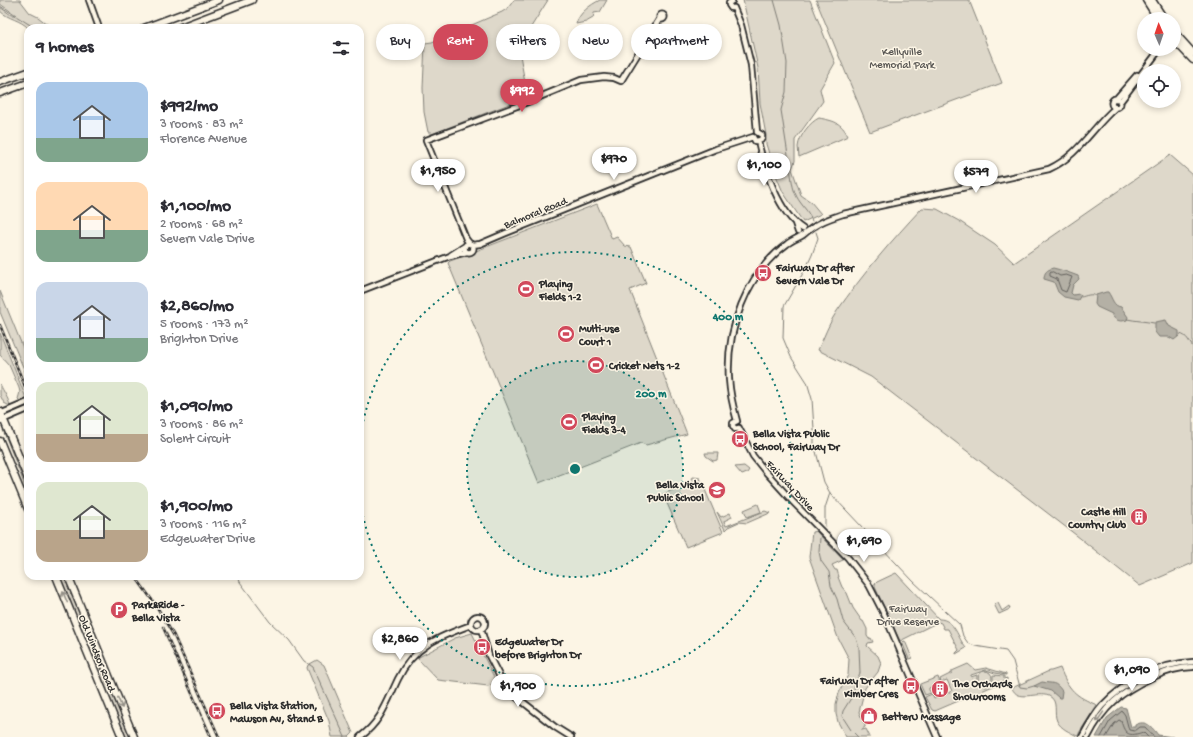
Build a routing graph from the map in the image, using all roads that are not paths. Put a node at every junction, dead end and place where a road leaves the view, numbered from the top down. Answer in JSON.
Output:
{"nodes":[{"id":1,"x":89,"y":0,"type":"edge"},
{"id":2,"x":219,"y":0,"type":"edge"},
{"id":3,"x":252,"y":0,"type":"edge"},
{"id":4,"x":732,"y":0,"type":"edge"},
{"id":5,"x":1146,"y":0,"type":"edge"},
{"id":6,"x":1152,"y":0,"type":"edge"},
{"id":7,"x":1154,"y":12,"type":"edge"},
{"id":8,"x":1160,"y":12,"type":"edge"},
{"id":9,"x":660,"y":18,"type":"dead end"},
{"id":10,"x":98,"y":24,"type":"edge"},
{"id":11,"x":155,"y":24,"type":"edge"},
{"id":12,"x":189,"y":24,"type":"edge"},
{"id":13,"x":1181,"y":40,"type":"edge"},
{"id":14,"x":1181,"y":47,"type":"edge"},
{"id":15,"x":1193,"y":53,"type":"edge"},
{"id":16,"x":1154,"y":56,"type":"edge"},
{"id":17,"x":1193,"y":60,"type":"edge"},
{"id":18,"x":24,"y":73,"type":"edge"},
{"id":19,"x":0,"y":82,"type":"edge"},
{"id":20,"x":24,"y":84,"type":"edge"},
{"id":21,"x":0,"y":93,"type":"edge"},
{"id":22,"x":1118,"y":100,"type":"junction"},
{"id":23,"x":1114,"y":106,"type":"junction"},
{"id":24,"x":757,"y":132,"type":"junction"},
{"id":25,"x":753,"y":137,"type":"junction"},
{"id":26,"x":758,"y":141,"type":"junction"},
{"id":27,"x":801,"y":232,"type":"junction"},
{"id":28,"x":470,"y":246,"type":"junction"},
{"id":29,"x":467,"y":252,"type":"junction"},
{"id":30,"x":450,"y":256,"type":"junction"},
{"id":31,"x":364,"y":289,"type":"edge"},
{"id":32,"x":24,"y":404,"type":"edge"},
{"id":33,"x":24,"y":410,"type":"edge"},
{"id":34,"x":1,"y":416,"type":"edge"},
{"id":35,"x":0,"y":442,"type":"edge"},
{"id":36,"x":24,"y":470,"type":"edge"},
{"id":37,"x":24,"y":499,"type":"edge"},
{"id":38,"x":58,"y":580,"type":"edge"},
{"id":39,"x":70,"y":580,"type":"edge"},
{"id":40,"x":472,"y":625,"type":"junction"},
{"id":41,"x":480,"y":629,"type":"junction"},
{"id":42,"x":1193,"y":662,"type":"edge"},
{"id":43,"x":1193,"y":667,"type":"edge"},
{"id":44,"x":122,"y":737,"type":"edge"},
{"id":45,"x":134,"y":737,"type":"edge"},
{"id":46,"x":360,"y":737,"type":"edge"},
{"id":47,"x":571,"y":737,"type":"edge"},
{"id":48,"x":937,"y":737,"type":"edge"},
{"id":49,"x":1082,"y":737,"type":"edge"},
{"id":50,"x":1088,"y":737,"type":"edge"}],
"edges":[{"from":1,"to":10,"type":"street"},
{"from":2,"to":11,"type":"main road"},
{"from":3,"to":12,"type":"main road"},
{"from":4,"to":24,"type":"street"},
{"from":5,"to":7,"type":"main road"},
{"from":6,"to":8,"type":"main road"},
{"from":9,"to":28,"type":"street"},
{"from":13,"to":15,"type":"main road"},
{"from":14,"to":17,"type":"main road"},
{"from":16,"to":22,"type":"street"},
{"from":18,"to":19,"type":"main road"},
{"from":20,"to":21,"type":"main road"},
{"from":22,"to":23,"type":"street"},
{"from":22,"to":23,"type":"street"},
{"from":23,"to":27,"type":"street"},
{"from":24,"to":25,"type":"street"},
{"from":24,"to":26,"type":"street"},
{"from":25,"to":26,"type":"street"},
{"from":25,"to":28,"type":"street","name":"Balmoral Road"},
{"from":26,"to":27,"type":"street"},
{"from":27,"to":48,"type":"street","name":"Fairway Drive"},
{"from":28,"to":29,"type":"street"},
{"from":28,"to":29,"type":"street","name":"Balmoral Road"},
{"from":28,"to":30,"type":"street","name":"Balmoral Road"},
{"from":29,"to":30,"type":"street","name":"Balmoral Road"},
{"from":30,"to":31,"type":"street","name":"Balmoral Road"},
{"from":32,"to":34,"type":"street"},
{"from":33,"to":34,"type":"street"},
{"from":34,"to":36,"type":"main road"},
{"from":35,"to":37,"type":"main road"},
{"from":44,"to":38,"type":"main road","name":"Old Windsor Road","one_way":true},
{"from":39,"to":45,"type":"main road","name":"Old Windsor Road","one_way":true},
{"from":40,"to":41,"type":"street"},
{"from":40,"to":41,"type":"street"},
{"from":40,"to":46,"type":"street"},
{"from":41,"to":47,"type":"street"},
{"from":42,"to":49,"type":"street"},
{"from":43,"to":50,"type":"street","one_way":true}]}
